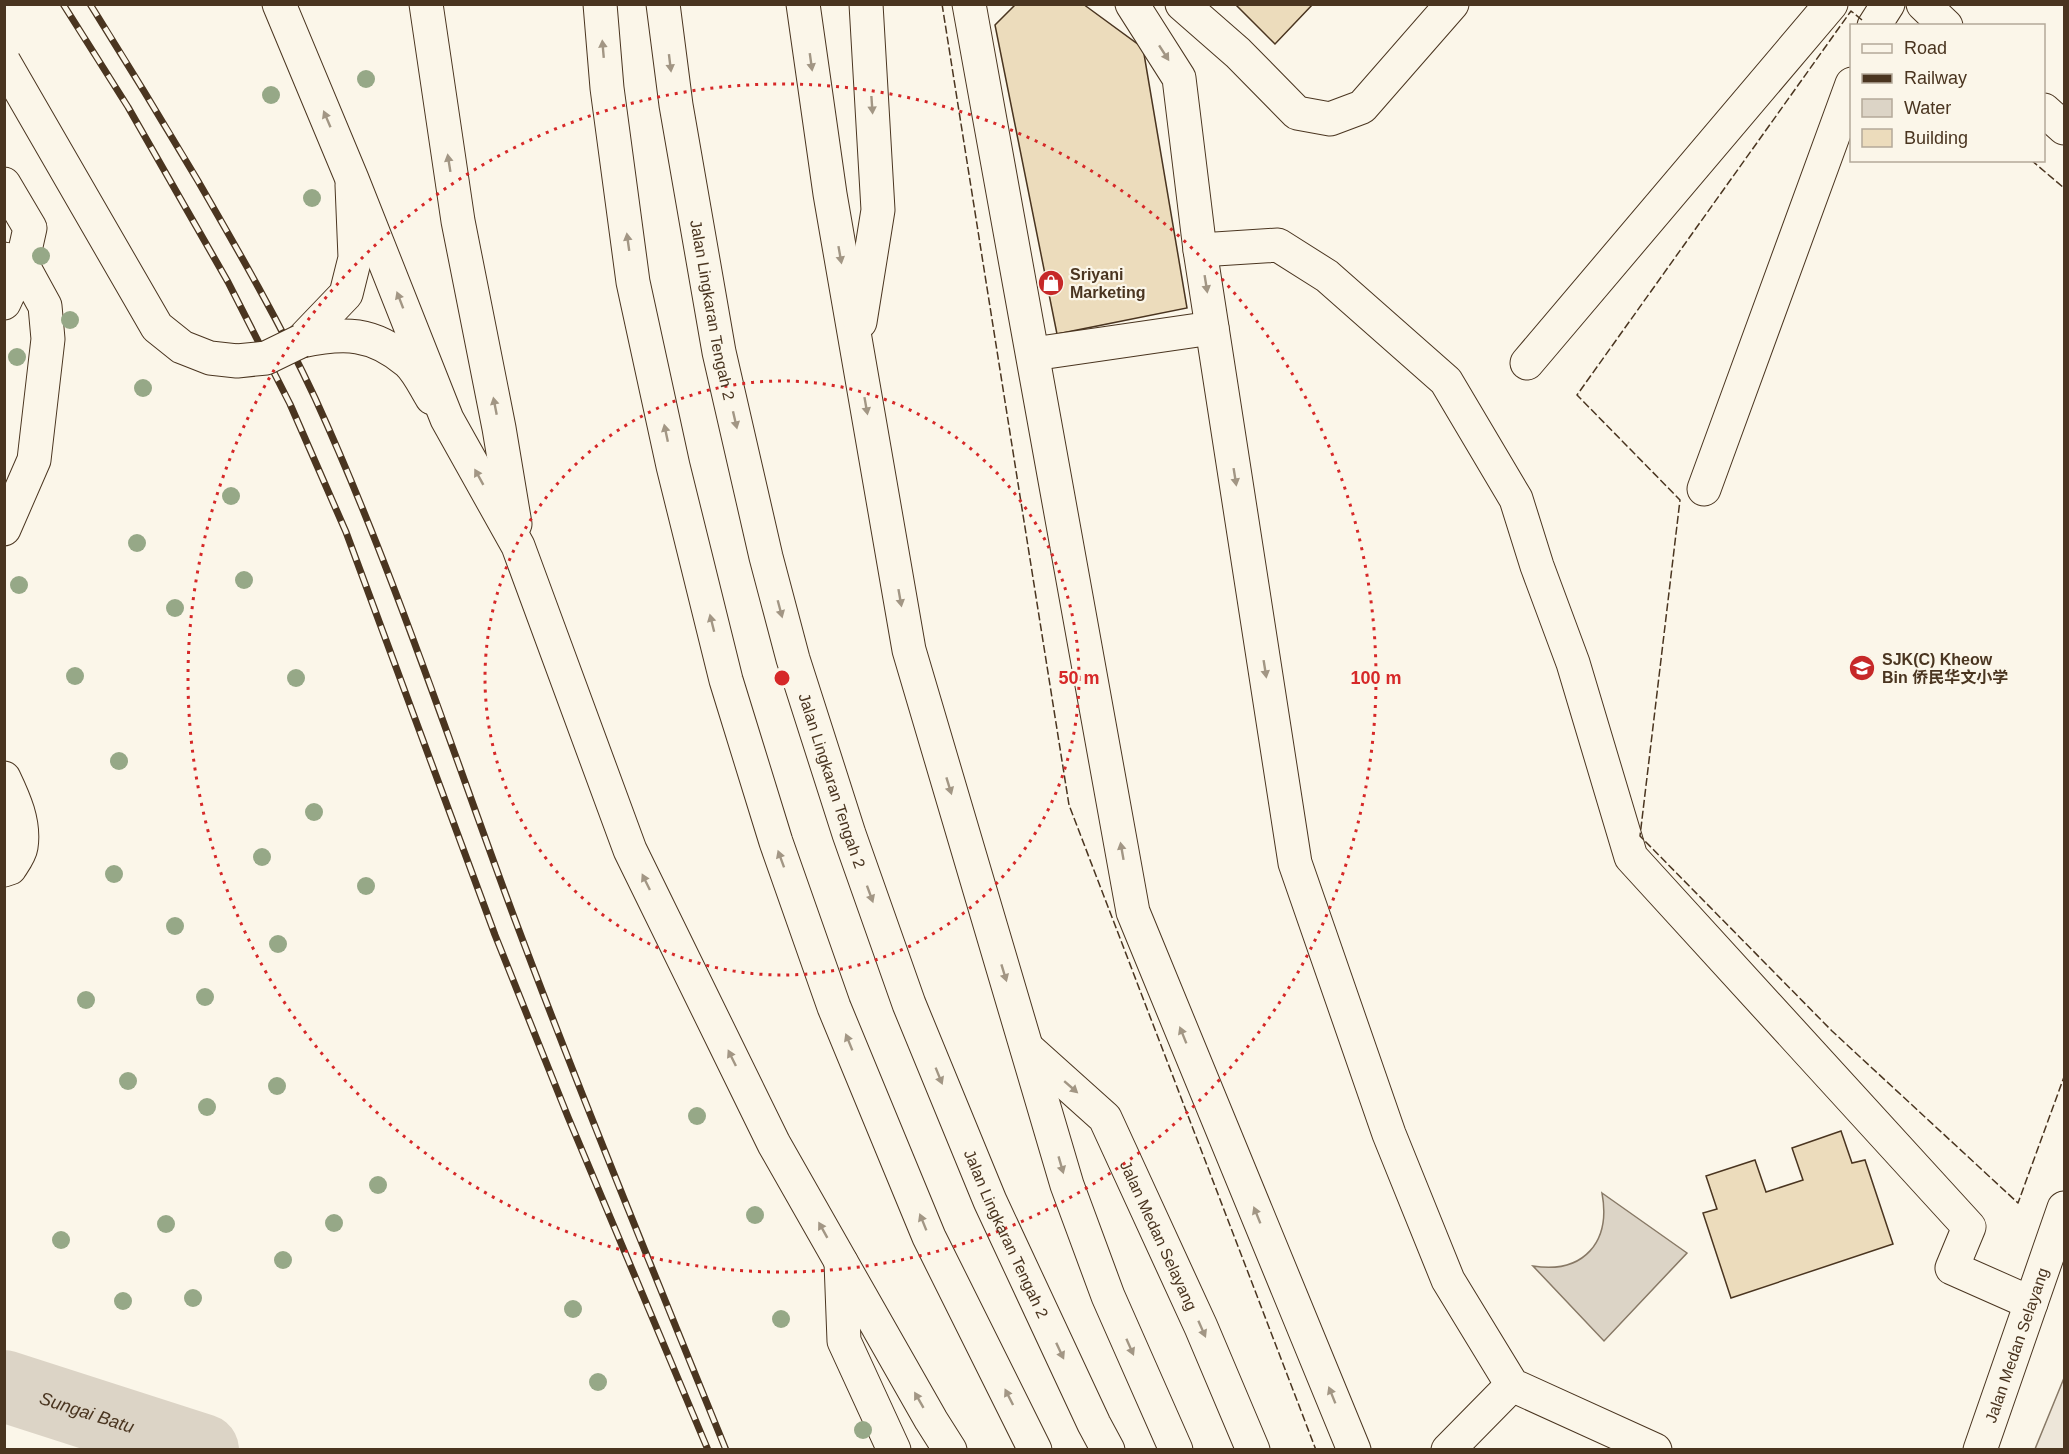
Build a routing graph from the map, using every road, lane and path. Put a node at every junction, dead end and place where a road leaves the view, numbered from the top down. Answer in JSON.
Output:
{"nodes":[{"id":1,"x":279,"y":4,"type":"edge"},
{"id":2,"x":426,"y":4,"type":"edge"},
{"id":3,"x":600,"y":4,"type":"edge"},
{"id":4,"x":663,"y":4,"type":"edge"},
{"id":5,"x":803,"y":4,"type":"edge"},
{"id":6,"x":866,"y":4,"type":"edge"},
{"id":7,"x":969,"y":4,"type":"edge"},
{"id":8,"x":1132,"y":4,"type":"edge"},
{"id":9,"x":1182,"y":4,"type":"edge"},
{"id":10,"x":1452,"y":4,"type":"edge"},
{"id":11,"x":1831,"y":4,"type":"edge"},
{"id":12,"x":1888,"y":4,"type":"edge"},
{"id":13,"x":1923,"y":4,"type":"edge"},
{"id":14,"x":1875,"y":24,"type":"edge"},
{"id":15,"x":1944,"y":24,"type":"edge"},
{"id":16,"x":4,"y":62,"type":"edge"},
{"id":17,"x":1850,"y":87,"type":"edge"},
{"id":18,"x":2045,"y":112,"type":"edge"},
{"id":19,"x":2064,"y":128,"type":"edge"},
{"id":20,"x":352,"y":179,"type":"junction"},
{"id":21,"x":4,"y":184,"type":"edge"},
{"id":22,"x":1200,"y":250,"type":"junction"},
{"id":23,"x":13,"y":262,"type":"edge"},
{"id":24,"x":4,"y":303,"type":"edge"},
{"id":25,"x":1212,"y":328,"type":"junction"},
{"id":26,"x":301,"y":340,"type":"junction"},
{"id":27,"x":856,"y":348,"type":"junction"},
{"id":28,"x":1033,"y":354,"type":"junction"},
{"id":29,"x":1527,"y":363,"type":"dead end"},
{"id":30,"x":447,"y":419,"type":"junction"},
{"id":31,"x":1704,"y":489,"type":"dead end"},
{"id":32,"x":4,"y":530,"type":"edge"},
{"id":33,"x":518,"y":546,"type":"junction"},
{"id":34,"x":4,"y":778,"type":"edge"},
{"id":35,"x":4,"y":870,"type":"edge"},
{"id":36,"x":1027,"y":1048,"type":"junction"},
{"id":37,"x":2064,"y":1210,"type":"edge"},
{"id":38,"x":841,"y":1262,"type":"junction"},
{"id":39,"x":2031,"y":1303,"type":"junction"},
{"id":40,"x":1512,"y":1384,"type":"junction"},
{"id":41,"x":894,"y":1449,"type":"edge"},
{"id":42,"x":950,"y":1449,"type":"edge"},
{"id":43,"x":1035,"y":1449,"type":"edge"},
{"id":44,"x":1108,"y":1449,"type":"edge"},
{"id":45,"x":1176,"y":1449,"type":"edge"},
{"id":46,"x":1253,"y":1449,"type":"edge"},
{"id":47,"x":1354,"y":1449,"type":"edge"},
{"id":48,"x":1448,"y":1449,"type":"edge"},
{"id":49,"x":1655,"y":1449,"type":"edge"},
{"id":50,"x":1980,"y":1449,"type":"edge"}],
"edges":[{"from":20,"to":1,"type":"main road","one_way":true},
{"from":33,"to":2,"type":"main road","one_way":true},
{"from":43,"to":3,"type":"main road","one_way":true},
{"from":4,"to":44,"type":"main road","name":"Jalan Lingkaran Tengah 2","one_way":true},
{"from":5,"to":27,"type":"main road","one_way":true},
{"from":6,"to":27,"type":"main road","one_way":true},
{"from":7,"to":28,"type":"main road"},
{"from":8,"to":22,"type":"main road","one_way":true},
{"from":9,"to":10,"type":"main road"},
{"from":11,"to":29,"type":"main road"},
{"from":12,"to":14,"type":"main road"},
{"from":13,"to":15,"type":"main road"},
{"from":16,"to":26,"type":"main road","bridge":true},
{"from":17,"to":31,"type":"main road"},
{"from":18,"to":19,"type":"main road"},
{"from":20,"to":26,"type":"main road"},
{"from":30,"to":20,"type":"main road","one_way":true},
{"from":21,"to":23,"type":"main road"},
{"from":22,"to":25,"type":"main road","one_way":true},
{"from":22,"to":39,"type":"main road"},
{"from":23,"to":24,"type":"main road"},
{"from":23,"to":32,"type":"main road"},
{"from":25,"to":28,"type":"main road"},
{"from":25,"to":40,"type":"main road","one_way":true},
{"from":26,"to":30,"type":"main road"},
{"from":27,"to":36,"type":"main road","one_way":true},
{"from":47,"to":28,"type":"main road","one_way":true},
{"from":33,"to":30,"type":"main road","one_way":true},
{"from":38,"to":33,"type":"main road","one_way":true},
{"from":34,"to":35,"type":"main road"},
{"from":36,"to":45,"type":"main road","one_way":true},
{"from":36,"to":46,"type":"main road","name":"Jalan Medan Selayang","one_way":true},
{"from":37,"to":39,"type":"main road","name":"Jalan Medan Selayang"},
{"from":38,"to":41,"type":"main road"},
{"from":42,"to":38,"type":"main road","one_way":true},
{"from":39,"to":50,"type":"main road","name":"Jalan Medan Selayang"},
{"from":40,"to":48,"type":"main road"},
{"from":40,"to":49,"type":"main road"}]}
